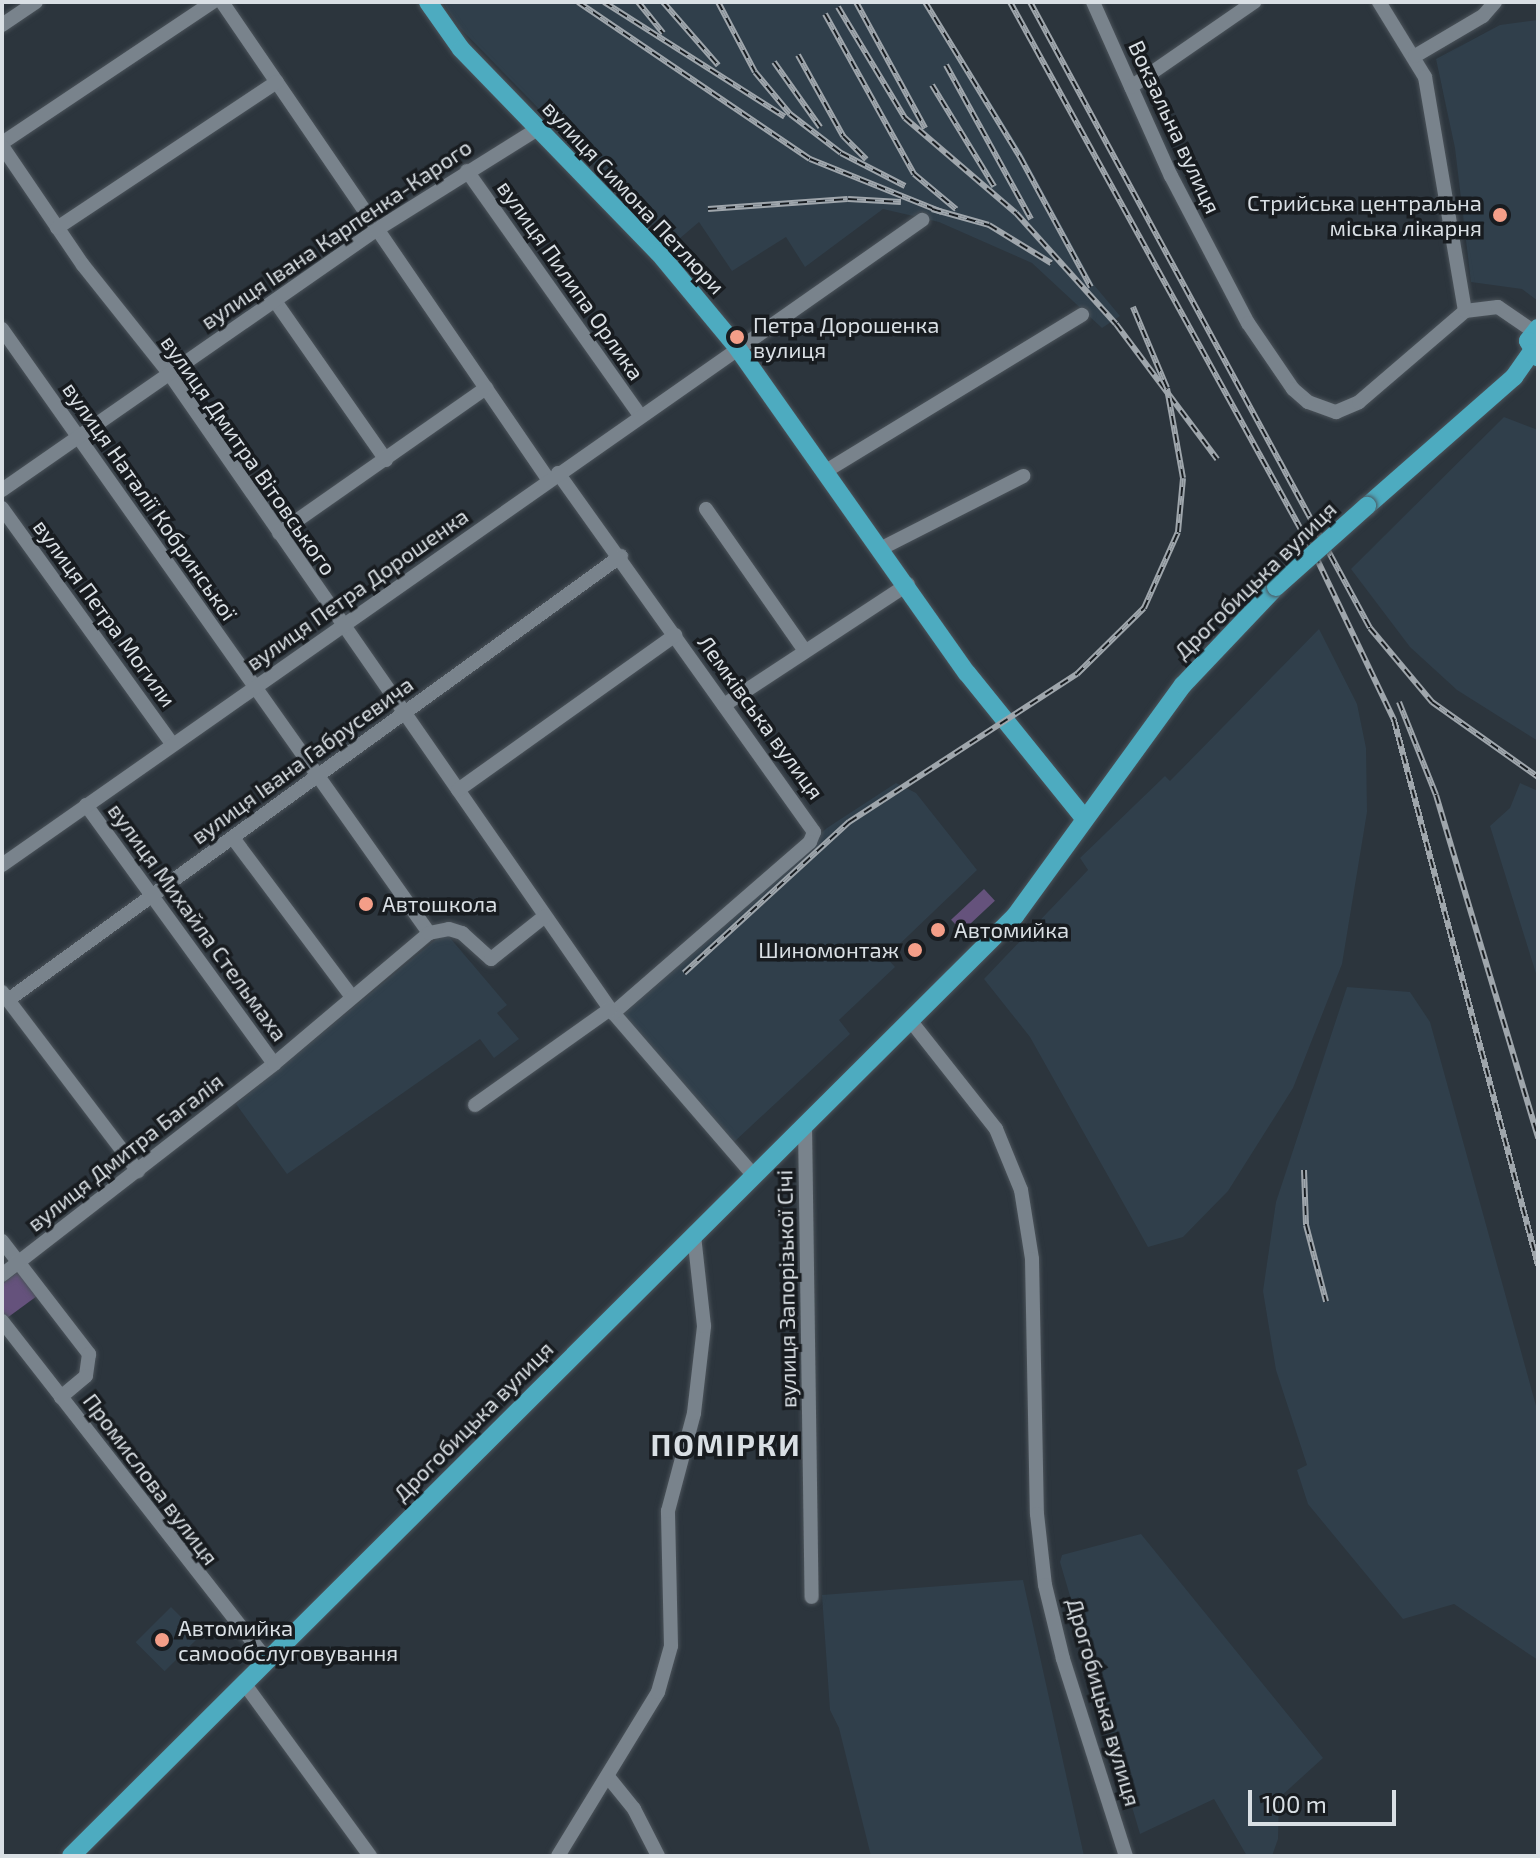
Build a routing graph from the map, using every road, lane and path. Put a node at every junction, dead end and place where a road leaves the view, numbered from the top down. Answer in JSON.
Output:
{"nodes":[{"id":1,"x":36,"y":2,"type":"edge"},
{"id":2,"x":213,"y":2,"type":"edge"},
{"id":3,"x":222,"y":2,"type":"edge"},
{"id":4,"x":428,"y":2,"type":"edge"},
{"id":5,"x":1093,"y":2,"type":"edge"},
{"id":6,"x":1254,"y":2,"type":"edge"},
{"id":7,"x":1379,"y":2,"type":"edge"},
{"id":8,"x":1495,"y":2,"type":"edge"},
{"id":9,"x":2,"y":25,"type":"edge"},
{"id":10,"x":1415,"y":56,"type":"junction"},
{"id":11,"x":277,"y":82,"type":"junction"},
{"id":12,"x":1131,"y":87,"type":"junction"},
{"id":13,"x":539,"y":128,"type":"junction"},
{"id":14,"x":2,"y":145,"type":"edge"},
{"id":15,"x":467,"y":171,"type":"junction"},
{"id":16,"x":922,"y":220,"type":"dead end"},
{"id":17,"x":57,"y":228,"type":"junction"},
{"id":18,"x":376,"y":230,"type":"junction"},
{"id":19,"x":275,"y":301,"type":"junction"},
{"id":20,"x":1465,"y":311,"type":"junction"},
{"id":21,"x":1082,"y":315,"type":"dead end"},
{"id":22,"x":2,"y":329,"type":"edge"},
{"id":23,"x":1535,"y":329,"type":"edge"},
{"id":24,"x":736,"y":346,"type":"junction"},
{"id":25,"x":1535,"y":355,"type":"edge"},
{"id":26,"x":169,"y":373,"type":"junction"},
{"id":27,"x":486,"y":388,"type":"junction"},
{"id":28,"x":639,"y":414,"type":"junction"},
{"id":29,"x":77,"y":437,"type":"junction"},
{"id":30,"x":386,"y":460,"type":"junction"},
{"id":31,"x":826,"y":471,"type":"junction"},
{"id":32,"x":553,"y":476,"type":"junction"},
{"id":33,"x":1023,"y":476,"type":"dead end"},
{"id":34,"x":2,"y":490,"type":"edge"},
{"id":35,"x":2,"y":508,"type":"edge"},
{"id":36,"x":706,"y":509,"type":"dead end"},
{"id":37,"x":279,"y":533,"type":"junction"},
{"id":38,"x":880,"y":549,"type":"junction"},
{"id":39,"x":621,"y":556,"type":"junction"},
{"id":40,"x":908,"y":584,"type":"junction"},
{"id":41,"x":344,"y":628,"type":"junction"},
{"id":42,"x":675,"y":635,"type":"junction"},
{"id":43,"x":805,"y":651,"type":"junction"},
{"id":44,"x":255,"y":688,"type":"junction"},
{"id":45,"x":724,"y":705,"type":"junction"},
{"id":46,"x":402,"y":714,"type":"junction"},
{"id":47,"x":172,"y":744,"type":"junction"},
{"id":48,"x":319,"y":777,"type":"junction"},
{"id":49,"x":458,"y":790,"type":"junction"},
{"id":50,"x":86,"y":805,"type":"junction"},
{"id":51,"x":1084,"y":818,"type":"junction"},
{"id":52,"x":233,"y":838,"type":"junction"},
{"id":53,"x":2,"y":865,"type":"edge"},
{"id":54,"x":150,"y":898,"type":"junction"},
{"id":55,"x":545,"y":916,"type":"junction"},
{"id":56,"x":429,"y":933,"type":"junction"},
{"id":57,"x":5,"y":996,"type":"edge"},
{"id":58,"x":351,"y":996,"type":"junction"},
{"id":59,"x":612,"y":1011,"type":"junction"},
{"id":60,"x":910,"y":1020,"type":"junction"},
{"id":61,"x":274,"y":1064,"type":"junction"},
{"id":62,"x":475,"y":1105,"type":"dead end"},
{"id":63,"x":805,"y":1125,"type":"junction"},
{"id":64,"x":138,"y":1171,"type":"junction"},
{"id":65,"x":754,"y":1176,"type":"junction"},
{"id":66,"x":694,"y":1235,"type":"junction"},
{"id":67,"x":2,"y":1241,"type":"edge"},
{"id":68,"x":19,"y":1262,"type":"junction"},
{"id":69,"x":2,"y":1275,"type":"edge"},
{"id":70,"x":2,"y":1321,"type":"edge"},
{"id":71,"x":61,"y":1397,"type":"junction"},
{"id":72,"x":812,"y":1597,"type":"dead end"},
{"id":73,"x":267,"y":1660,"type":"junction"},
{"id":74,"x":244,"y":1683,"type":"junction"},
{"id":75,"x":609,"y":1778,"type":"junction"},
{"id":76,"x":71,"y":1856,"type":"edge"},
{"id":77,"x":370,"y":1856,"type":"edge"},
{"id":78,"x":558,"y":1856,"type":"edge"},
{"id":79,"x":658,"y":1856,"type":"edge"},
{"id":80,"x":1126,"y":1856,"type":"edge"}],
"edges":[{"from":1,"to":9,"type":"street"},
{"from":2,"to":14,"type":"street"},
{"from":3,"to":11,"type":"street","name":"Лемківська вулиця"},
{"from":4,"to":13,"type":"main road","name":"вулиця Симона Петлюри"},
{"from":5,"to":12,"type":"street","name":"Вокзальна вулиця"},
{"from":6,"to":12,"type":"street"},
{"from":7,"to":10,"type":"street"},
{"from":8,"to":10,"type":"street"},
{"from":10,"to":20,"type":"street"},
{"from":11,"to":17,"type":"street"},
{"from":11,"to":18,"type":"street","name":"Лемківська вулиця"},
{"from":12,"to":20,"type":"street","name":"Вокзальна вулиця"},
{"from":13,"to":15,"type":"street","name":"вулиця Івана Карпенка-Карого"},
{"from":13,"to":24,"type":"main road","name":"вулиця Симона Петлюри"},
{"from":14,"to":17,"type":"street","name":"вулиця Дмитра Вітовського"},
{"from":15,"to":18,"type":"street","name":"вулиця Івана Карпенка-Карого"},
{"from":15,"to":28,"type":"street","name":"вулиця Пилипа Орлика"},
{"from":16,"to":24,"type":"street","name":"вулиця Петра Дорошенка"},
{"from":17,"to":26,"type":"street","name":"вулиця Дмитра Вітовського"},
{"from":18,"to":19,"type":"street","name":"вулиця Івана Карпенка-Карого"},
{"from":18,"to":27,"type":"street","name":"Лемківська вулиця"},
{"from":19,"to":26,"type":"street","name":"вулиця Івана Карпенка-Карого"},
{"from":19,"to":30,"type":"street"},
{"from":20,"to":23,"type":"street"},
{"from":21,"to":31,"type":"street"},
{"from":22,"to":29,"type":"street","name":"вулиця Наталії Кобринської"},
{"from":23,"to":25,"type":"main road"},
{"from":24,"to":28,"type":"street","name":"вулиця Петра Дорошенка"},
{"from":24,"to":31,"type":"main road","name":"вулиця Симона Петлюри"},
{"from":25,"to":51,"type":"main road","name":"Дрогобицька вулиця","bridge":true},
{"from":26,"to":29,"type":"street","name":"вулиця Івана Карпенка-Карого"},
{"from":26,"to":37,"type":"street","name":"вулиця Дмитра Вітовського"},
{"from":27,"to":30,"type":"street"},
{"from":27,"to":32,"type":"street","name":"Лемківська вулиця"},
{"from":28,"to":32,"type":"street","name":"вулиця Петра Дорошенка"},
{"from":29,"to":34,"type":"street","name":"вулиця Івана Карпенка-Карого"},
{"from":29,"to":44,"type":"street","name":"вулиця Наталії Кобринської"},
{"from":30,"to":37,"type":"street"},
{"from":31,"to":38,"type":"main road","name":"вулиця Симона Петлюри"},
{"from":32,"to":39,"type":"street","name":"Лемківська вулиця"},
{"from":32,"to":41,"type":"street","name":"вулиця Петра Дорошенка"},
{"from":33,"to":38,"type":"street"},
{"from":35,"to":47,"type":"street","name":"вулиця Петра Могили"},
{"from":36,"to":43,"type":"street"},
{"from":37,"to":41,"type":"street","name":"вулиця Дмитра Вітовського"},
{"from":38,"to":40,"type":"main road","name":"вулиця Симона Петлюри"},
{"from":39,"to":42,"type":"street","name":"Лемківська вулиця"},
{"from":39,"to":46,"type":"street","name":"вулиця Івана Габрусевича"},
{"from":40,"to":43,"type":"street"},
{"from":40,"to":51,"type":"main road","name":"вулиця Симона Петлюри"},
{"from":41,"to":44,"type":"street","name":"вулиця Петра Дорошенка"},
{"from":41,"to":46,"type":"street","name":"вулиця Дмитра Вітовського"},
{"from":42,"to":45,"type":"street","name":"Лемківська вулиця"},
{"from":42,"to":49,"type":"street","name":"Лемківська вулиця"},
{"from":43,"to":45,"type":"street"},
{"from":44,"to":47,"type":"street","name":"вулиця Петра Дорошенка"},
{"from":44,"to":48,"type":"street","name":"вулиця Наталії Кобринської"},
{"from":45,"to":59,"type":"street","name":"Лемківська вулиця"},
{"from":46,"to":48,"type":"street","name":"вулиця Івана Габрусевича"},
{"from":46,"to":49,"type":"street","name":"вулиця Дмитра Вітовського"},
{"from":47,"to":50,"type":"street","name":"вулиця Петра Дорошенка"},
{"from":48,"to":52,"type":"street","name":"вулиця Івана Габрусевича"},
{"from":48,"to":56,"type":"street","name":"вулиця Наталії Кобринської"},
{"from":49,"to":55,"type":"street","name":"вулиця Дмитра Вітовського"},
{"from":50,"to":53,"type":"street","name":"вулиця Петра Дорошенка"},
{"from":50,"to":54,"type":"street","name":"вулиця Михайла Стельмаха"},
{"from":51,"to":60,"type":"main road","name":"Дрогобицька вулиця"},
{"from":52,"to":54,"type":"street","name":"вулиця Івана Габрусевича"},
{"from":52,"to":58,"type":"street"},
{"from":54,"to":57,"type":"street","name":"вулиця Івана Габрусевича"},
{"from":54,"to":61,"type":"street","name":"вулиця Михайла Стельмаха"},
{"from":55,"to":56,"type":"street"},
{"from":55,"to":59,"type":"street","name":"вулиця Дмитра Вітовського"},
{"from":56,"to":58,"type":"street","name":"вулиця Дмитра Багалія"},
{"from":57,"to":64,"type":"street"},
{"from":58,"to":61,"type":"street","name":"вулиця Дмитра Багалія"},
{"from":59,"to":62,"type":"street"},
{"from":59,"to":65,"type":"street","name":"вулиця Дмитра Вітовського"},
{"from":60,"to":63,"type":"main road","name":"Дрогобицька вулиця"},
{"from":60,"to":80,"type":"street","name":"Дрогобицька вулиця"},
{"from":61,"to":64,"type":"street","name":"вулиця Дмитра Багалія"},
{"from":63,"to":65,"type":"main road","name":"Дрогобицька вулиця"},
{"from":63,"to":72,"type":"street","name":"вулиця Запорізької Січі"},
{"from":64,"to":68,"type":"street","name":"вулиця Дмитра Багалія"},
{"from":65,"to":66,"type":"main road","name":"Дрогобицька вулиця"},
{"from":66,"to":73,"type":"main road","name":"Дрогобицька вулиця"},
{"from":66,"to":75,"type":"street"},
{"from":67,"to":68,"type":"street"},
{"from":68,"to":69,"type":"street","name":"вулиця Дмитра Багалія"},
{"from":68,"to":71,"type":"street"},
{"from":70,"to":71,"type":"street","name":"Промислова вулиця"},
{"from":71,"to":73,"type":"street","name":"Промислова вулиця"},
{"from":73,"to":74,"type":"main road","name":"Дрогобицька вулиця"},
{"from":74,"to":76,"type":"main road","name":"Дрогобицька вулиця"},
{"from":74,"to":77,"type":"street"},
{"from":75,"to":78,"type":"street"},
{"from":75,"to":79,"type":"street"}]}
